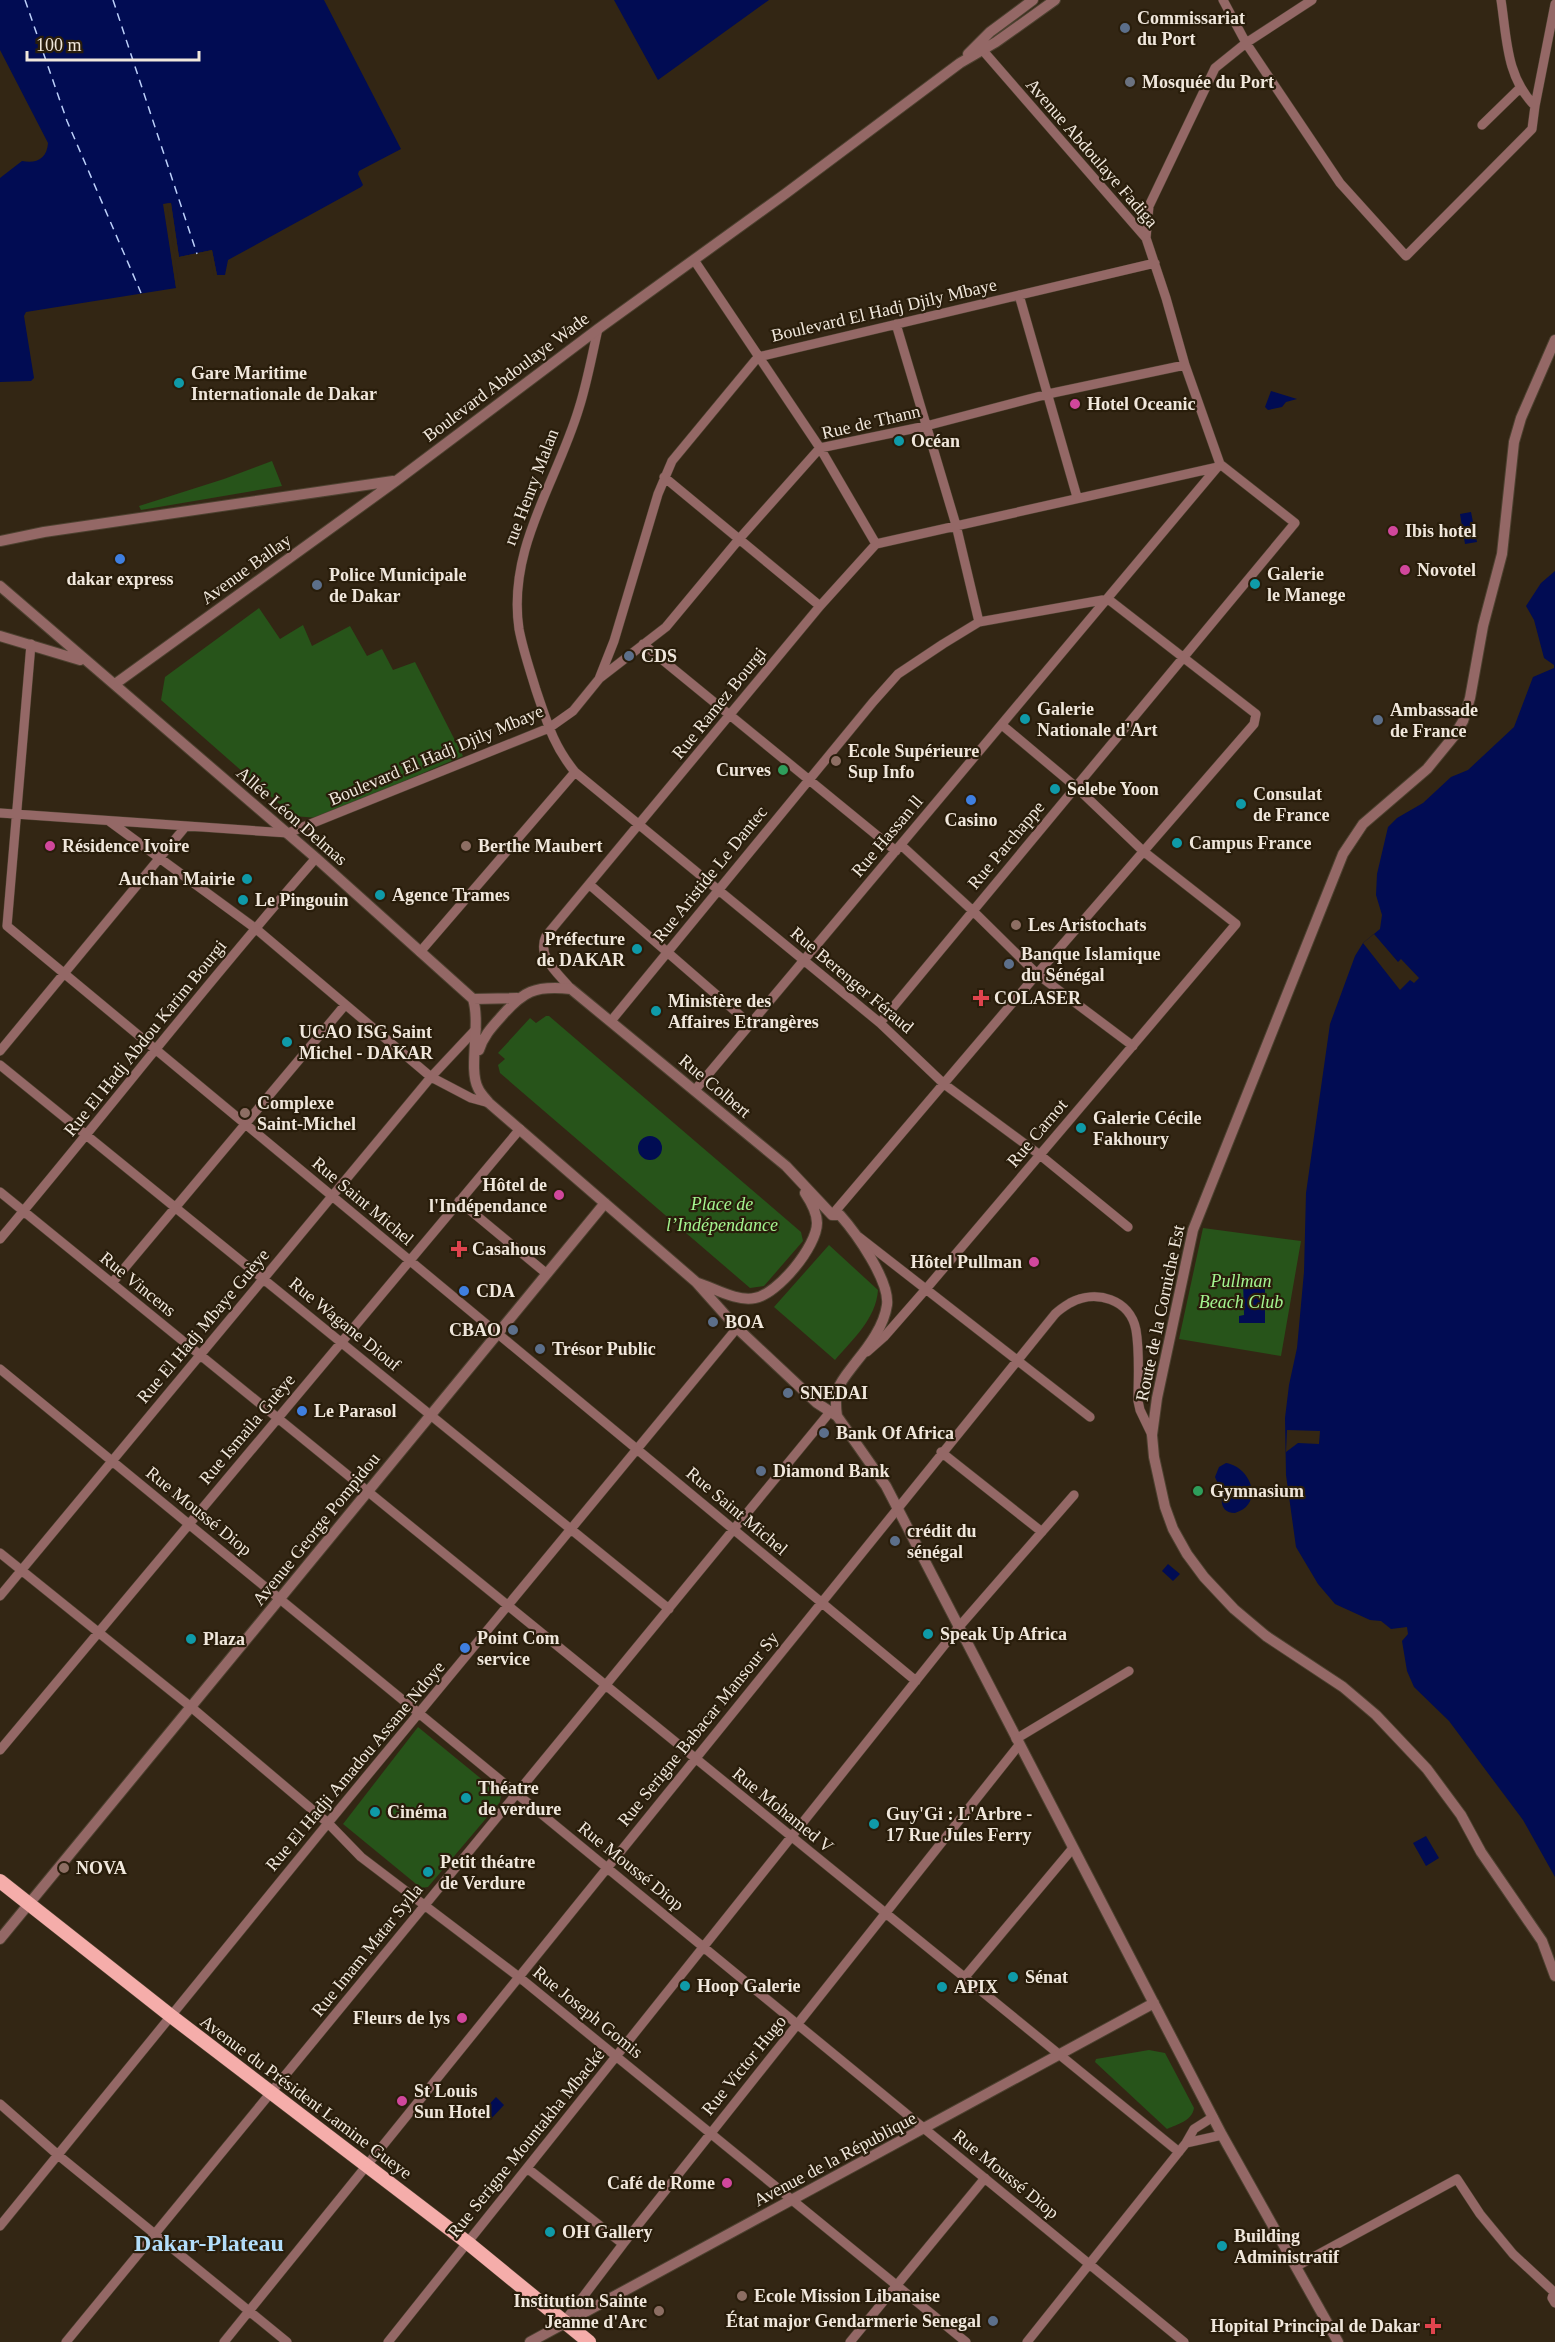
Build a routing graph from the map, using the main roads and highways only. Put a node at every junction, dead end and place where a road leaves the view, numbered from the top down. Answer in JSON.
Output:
{"nodes":[{"id":1,"x":0,"y":1881,"type":"edge"},
{"id":2,"x":0,"y":1898,"type":"edge"},
{"id":3,"x":23,"y":1900,"type":"junction"},
{"id":4,"x":589,"y":2342,"type":"edge"}],
"edges":[{"from":1,"to":3,"type":"main road","name":"Avenue du Président Lamine Gueye"},
{"from":2,"to":3,"type":"main road"},
{"from":3,"to":4,"type":"main road","name":"Avenue du Président Lamine Gueye"}]}
